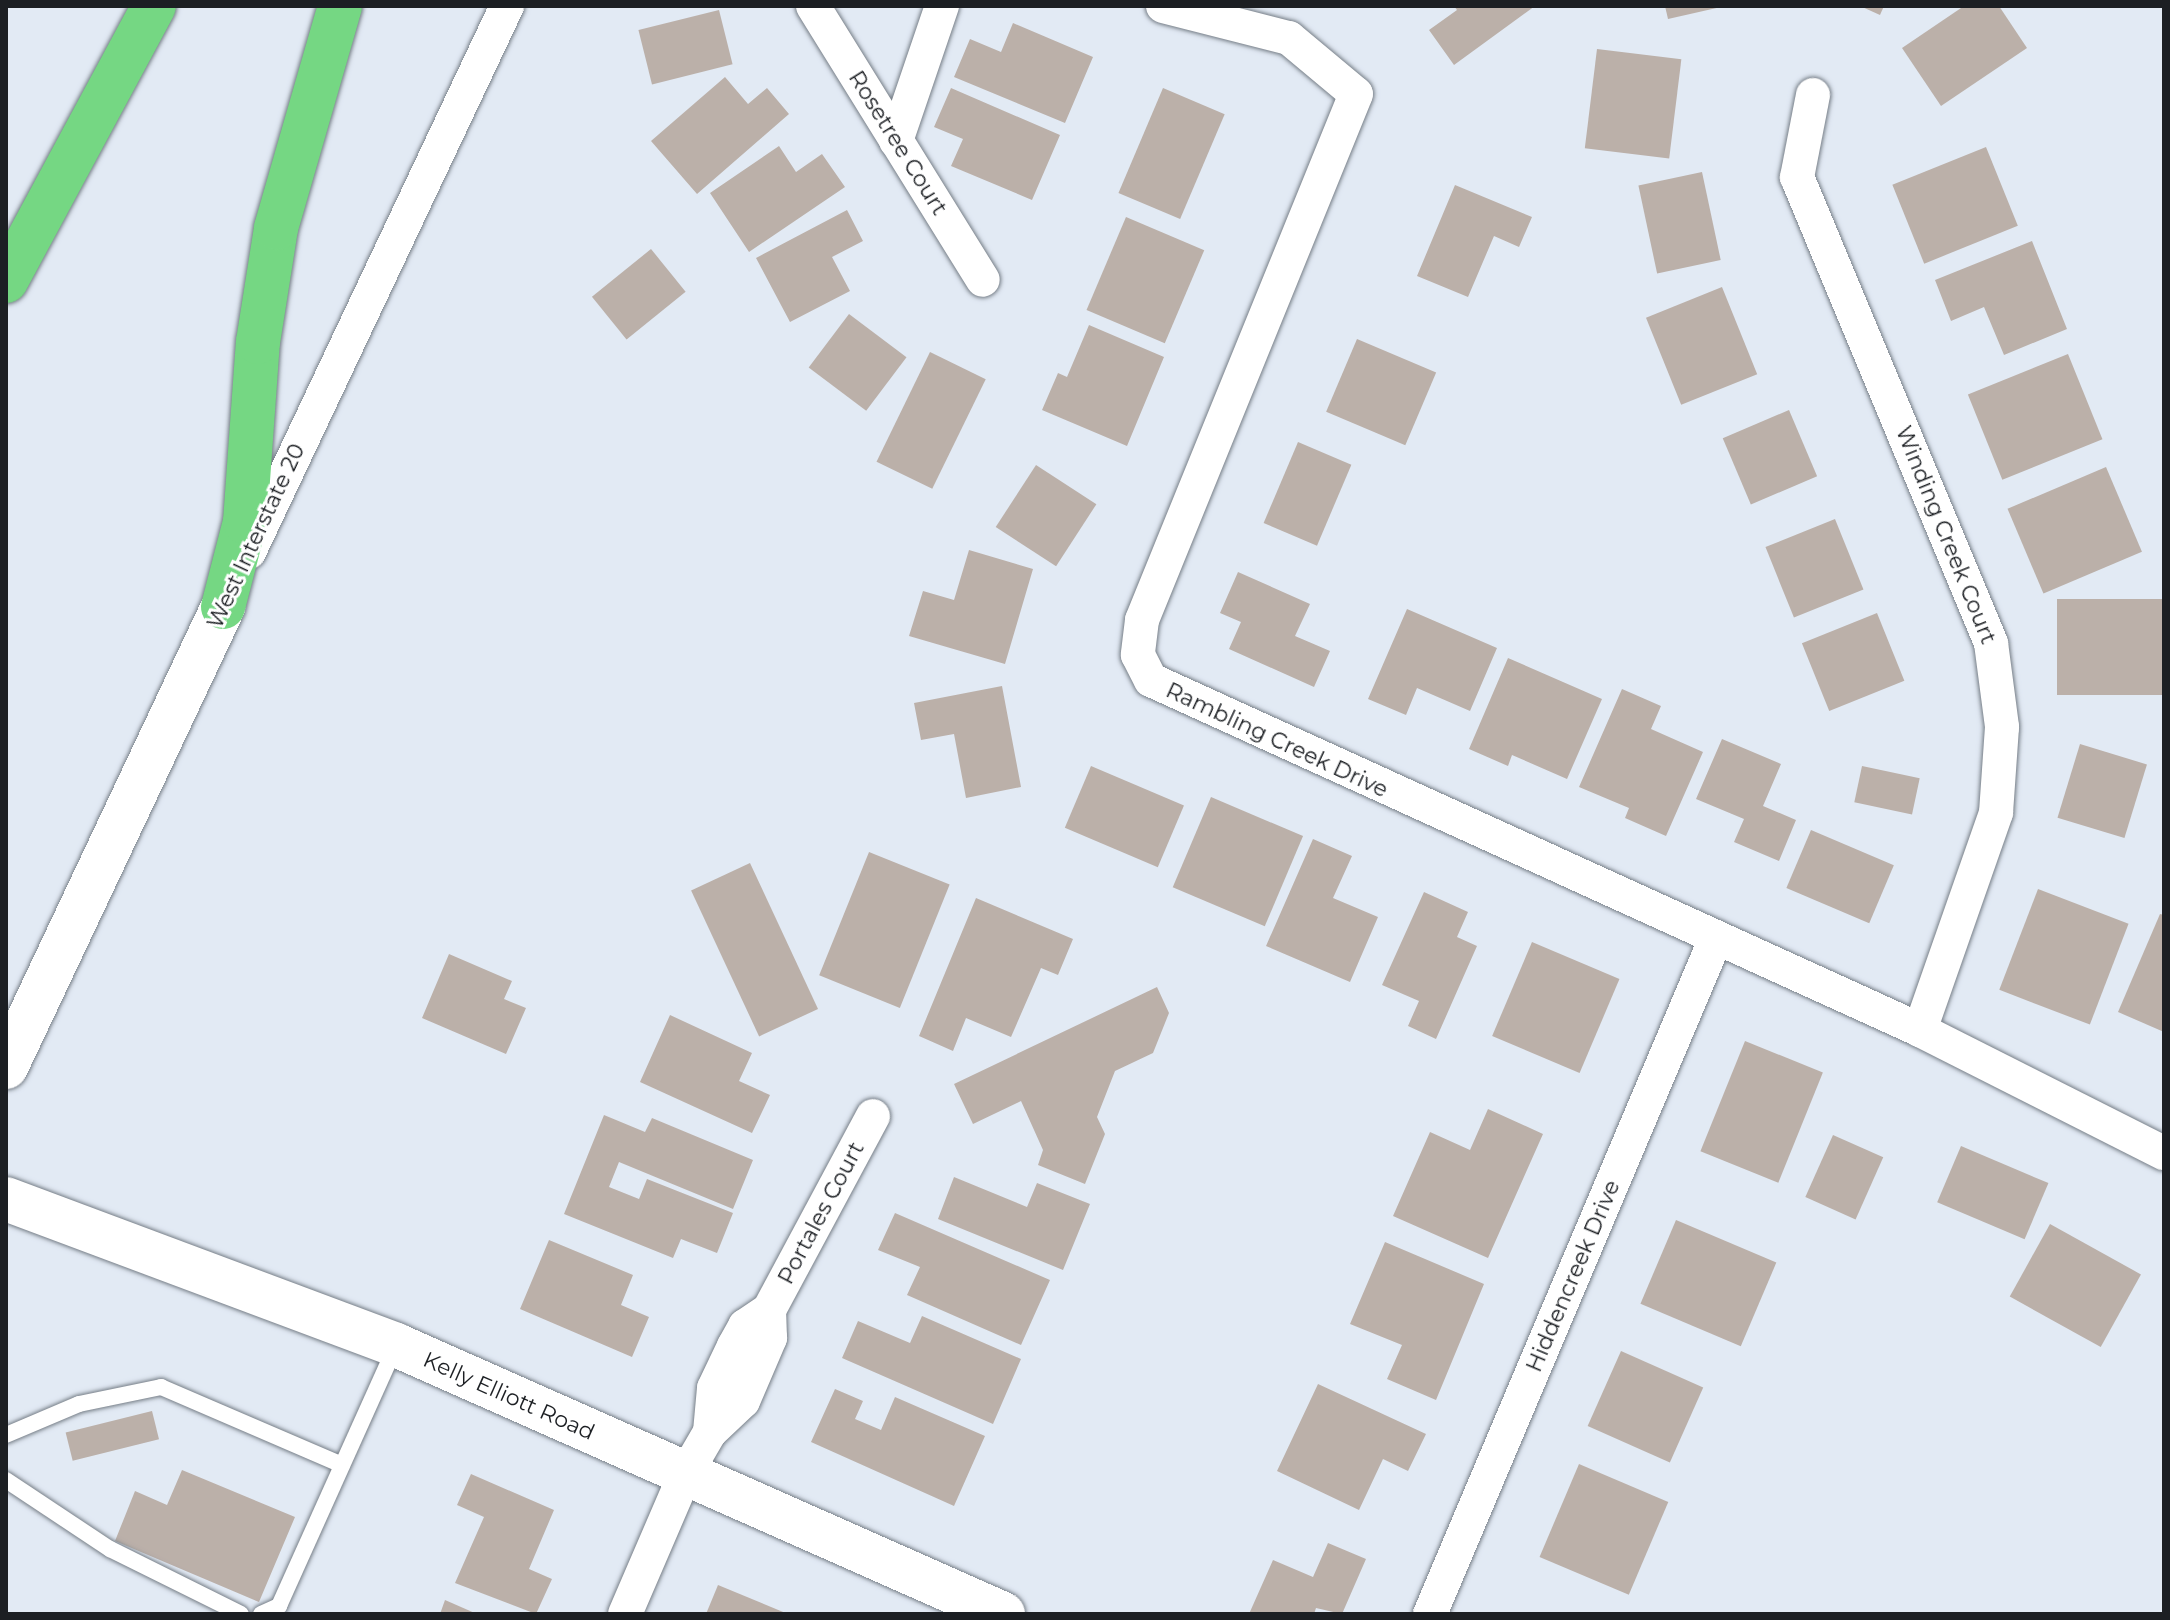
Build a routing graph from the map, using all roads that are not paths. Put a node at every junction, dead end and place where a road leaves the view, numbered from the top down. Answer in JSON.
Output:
{"nodes":[{"id":1,"x":154,"y":6,"type":"edge"},
{"id":2,"x":340,"y":6,"type":"edge"},
{"id":3,"x":507,"y":6,"type":"edge"},
{"id":4,"x":813,"y":6,"type":"edge"},
{"id":5,"x":942,"y":6,"type":"edge"},
{"id":6,"x":1163,"y":6,"type":"edge"},
{"id":7,"x":1813,"y":95,"type":"dead end"},
{"id":8,"x":896,"y":141,"type":"junction"},
{"id":9,"x":983,"y":280,"type":"dead end"},
{"id":10,"x":6,"y":281,"type":"edge"},
{"id":11,"x":223,"y":607,"type":"junction"},
{"id":12,"x":1716,"y":938,"type":"junction"},
{"id":13,"x":1920,"y":1030,"type":"junction"},
{"id":14,"x":6,"y":1067,"type":"edge"},
{"id":15,"x":873,"y":1116,"type":"dead end"},
{"id":16,"x":2164,"y":1153,"type":"edge"},
{"id":17,"x":6,"y":1199,"type":"edge"},
{"id":18,"x":396,"y":1345,"type":"junction"},
{"id":19,"x":6,"y":1435,"type":"edge"},
{"id":20,"x":342,"y":1465,"type":"junction"},
{"id":21,"x":685,"y":1475,"type":"junction"},
{"id":22,"x":6,"y":1480,"type":"edge"},
{"id":23,"x":241,"y":1614,"type":"edge"},
{"id":24,"x":261,"y":1614,"type":"edge"},
{"id":25,"x":625,"y":1614,"type":"edge"},
{"id":26,"x":1003,"y":1614,"type":"edge"},
{"id":27,"x":1430,"y":1614,"type":"edge"}],
"edges":[{"from":1,"to":10,"type":"highway"},
{"from":2,"to":11,"type":"highway"},
{"from":3,"to":11,"type":"street","name":"West Interstate 20"},
{"from":4,"to":8,"type":"street","name":"Rosetree Court"},
{"from":5,"to":8,"type":"street"},
{"from":6,"to":12,"type":"street","name":"Rambling Creek Drive"},
{"from":7,"to":13,"type":"street","name":"Winding Creek Court"},
{"from":8,"to":9,"type":"street","name":"Rosetree Court"},
{"from":11,"to":14,"type":"street","name":"West Interstate 20"},
{"from":12,"to":13,"type":"street","name":"Rambling Creek Drive"},
{"from":12,"to":27,"type":"street","name":"Hiddencreek Drive"},
{"from":13,"to":16,"type":"street","name":"Rambling Creek Drive"},
{"from":15,"to":21,"type":"street","name":"Portales Court"},
{"from":17,"to":18,"type":"street","name":"Kelly Elliott Road"},
{"from":18,"to":20,"type":"lane"},
{"from":18,"to":21,"type":"street","name":"Kelly Elliott Road"},
{"from":19,"to":20,"type":"lane"},
{"from":20,"to":24,"type":"lane"},
{"from":21,"to":25,"type":"street","name":"Portales Court"},
{"from":21,"to":26,"type":"street","name":"Kelly Elliott Road"},
{"from":22,"to":23,"type":"lane"}]}
